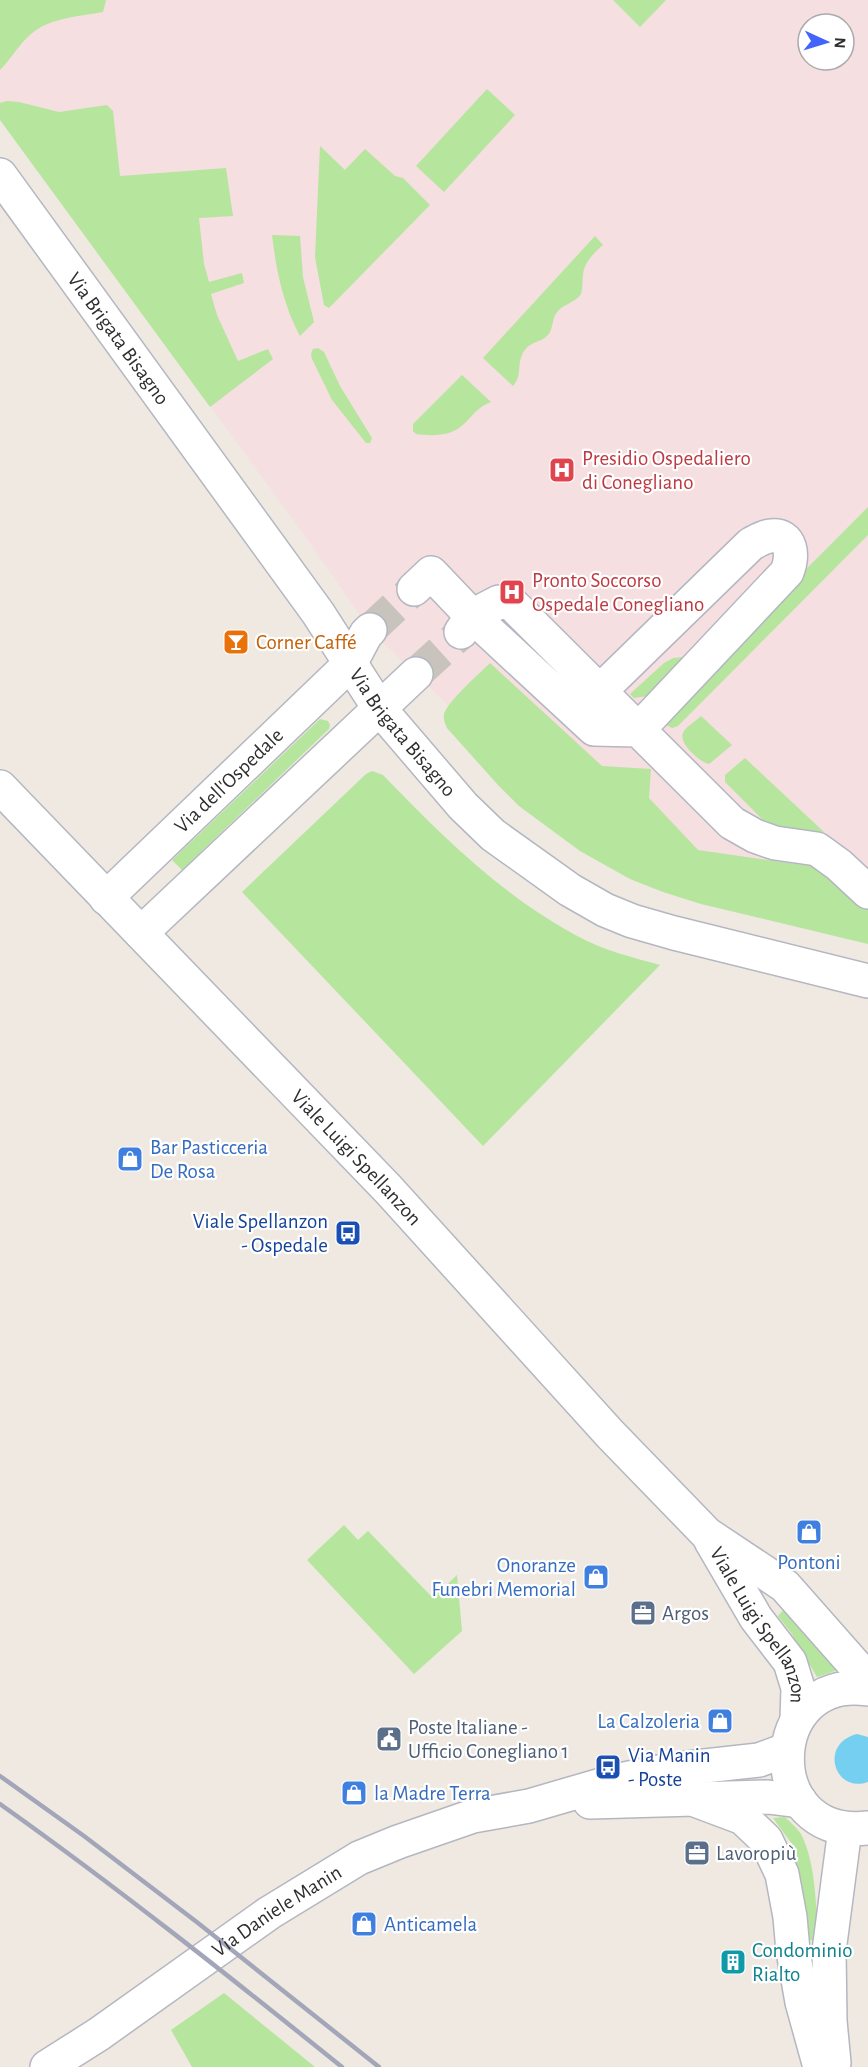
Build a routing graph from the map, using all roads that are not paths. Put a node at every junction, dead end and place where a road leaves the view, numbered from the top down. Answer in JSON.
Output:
{"nodes":[{"id":1,"x":0,"y":175,"type":"edge"},
{"id":2,"x":423,"y":581,"type":"dead end"},
{"id":3,"x":466,"y":625,"type":"junction"},
{"id":4,"x":370,"y":630,"type":"tunnel mouth"},
{"id":5,"x":350,"y":664,"type":"junction"},
{"id":6,"x":416,"y":674,"type":"tunnel mouth"},
{"id":7,"x":600,"y":691,"type":"junction"},
{"id":8,"x":379,"y":708,"type":"junction"},
{"id":9,"x":638,"y":729,"type":"junction"},
{"id":10,"x":0,"y":787,"type":"edge"},
{"id":11,"x":868,"y":892,"type":"edge"},
{"id":12,"x":106,"y":898,"type":"junction"},
{"id":13,"x":141,"y":933,"type":"junction"},
{"id":14,"x":868,"y":981,"type":"edge"},
{"id":15,"x":707,"y":1534,"type":"junction"},
{"id":16,"x":868,"y":1680,"type":"edge"},
{"id":17,"x":868,"y":1689,"type":"edge"},
{"id":18,"x":792,"y":1735,"type":"junction"},
{"id":19,"x":695,"y":1800,"type":"junction"},
{"id":20,"x":800,"y":1801,"type":"junction"},
{"id":21,"x":529,"y":1806,"type":"junction"},
{"id":22,"x":856,"y":1829,"type":"edge"},
{"id":23,"x":47,"y":2067,"type":"edge"},
{"id":24,"x":820,"y":2067,"type":"edge"},
{"id":25,"x":834,"y":2067,"type":"edge"}],
"edges":[{"from":1,"to":5,"type":"street","name":"Via Brigata Bisagno"},
{"from":2,"to":3,"type":"street"},
{"from":3,"to":7,"type":"street"},
{"from":3,"to":9,"type":"street"},
{"from":4,"to":5,"type":"street","name":"Via dell'Ospedale"},
{"from":5,"to":8,"type":"street","name":"Via Brigata Bisagno"},
{"from":5,"to":12,"type":"street","name":"Via dell'Ospedale"},
{"from":6,"to":8,"type":"street"},
{"from":7,"to":9,"type":"street"},
{"from":7,"to":9,"type":"street"},
{"from":8,"to":13,"type":"street"},
{"from":8,"to":14,"type":"street","name":"Via Brigata Bisagno"},
{"from":9,"to":11,"type":"street"},
{"from":10,"to":12,"type":"street","name":"Viale Luigi Spellanzon"},
{"from":12,"to":13,"type":"street","name":"Viale Luigi Spellanzon"},
{"from":13,"to":15,"type":"street","name":"Viale Luigi Spellanzon"},
{"from":15,"to":16,"type":"street","name":"Viale Luigi Spellanzon"},
{"from":15,"to":18,"type":"street","name":"Viale Luigi Spellanzon"},
{"from":17,"to":18,"type":"street"},
{"from":18,"to":20,"type":"street","name":"Viale Luigi Spellanzon"},
{"from":18,"to":21,"type":"street","name":"Via Daniele Manin"},
{"from":19,"to":20,"type":"street","name":"Via Daniele Manin"},
{"from":19,"to":21,"type":"street","name":"Via Daniele Manin"},
{"from":19,"to":24,"type":"street"},
{"from":20,"to":22,"type":"street"},
{"from":21,"to":23,"type":"street","name":"Via Daniele Manin"},
{"from":22,"to":25,"type":"street"}]}
